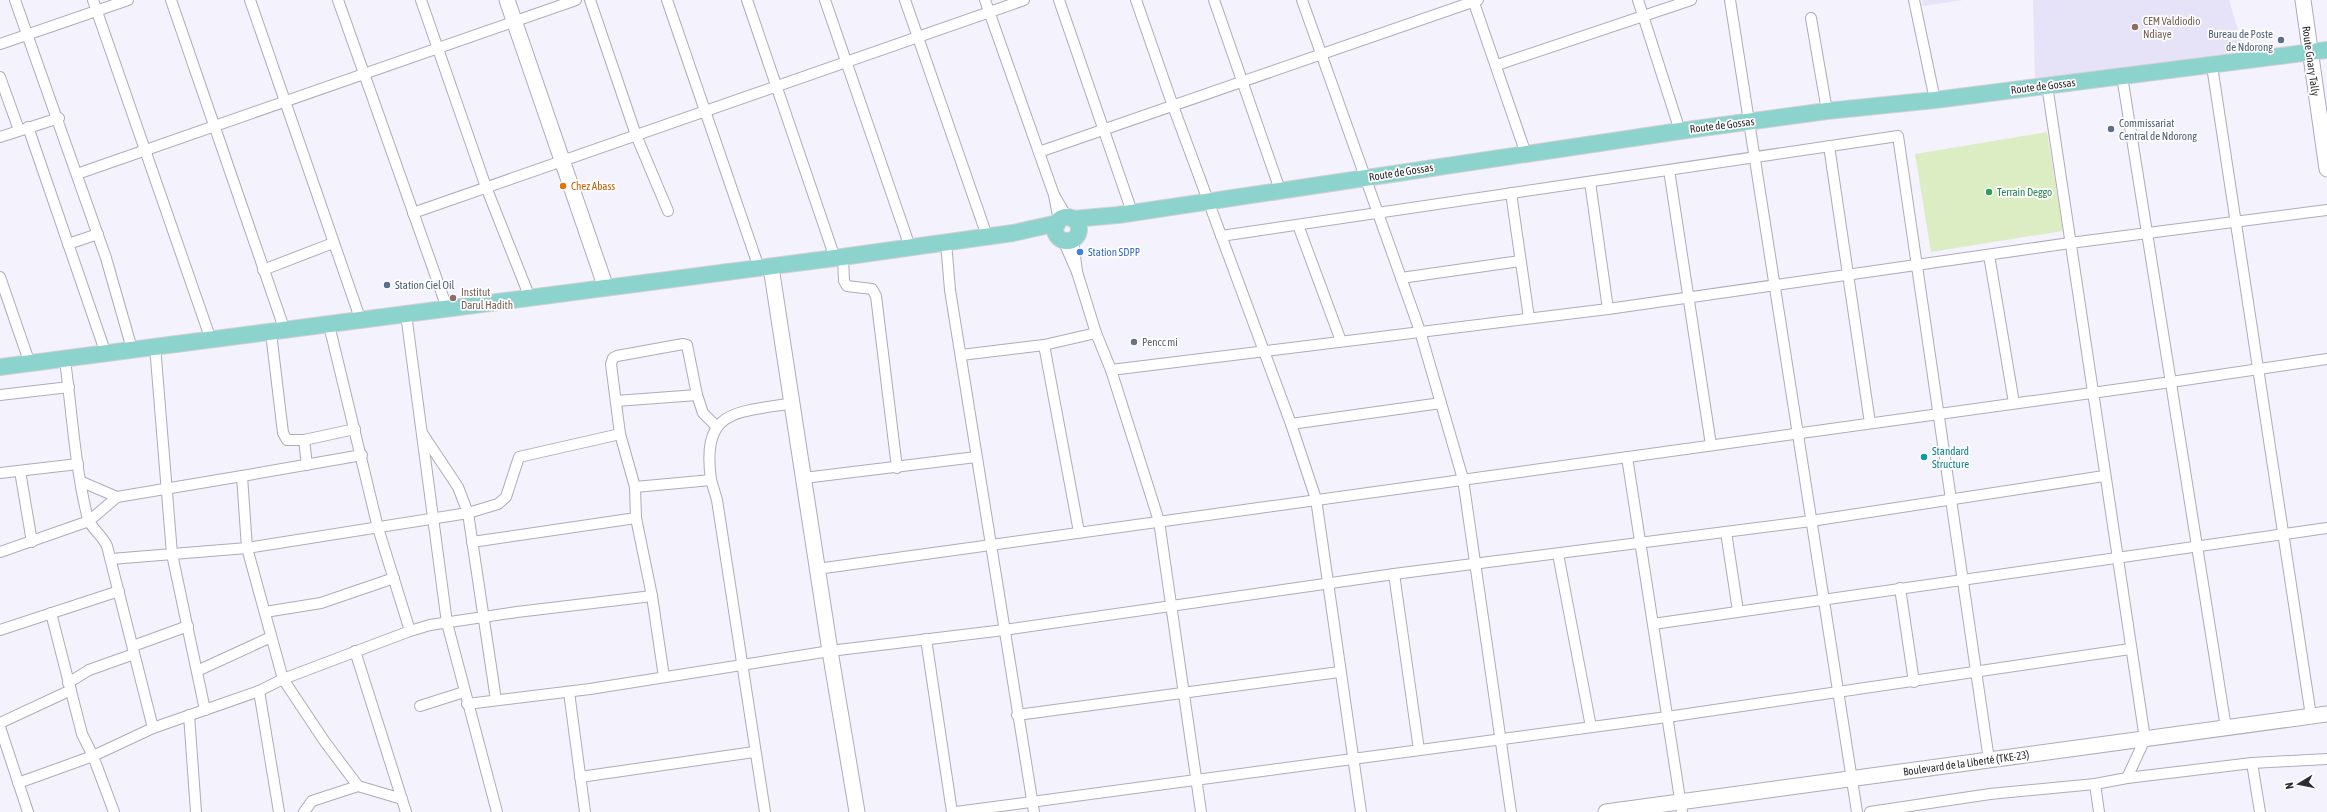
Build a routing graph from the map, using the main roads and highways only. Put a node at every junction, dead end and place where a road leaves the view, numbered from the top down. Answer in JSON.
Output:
{"nodes":[{"id":1,"x":2327,"y":50,"type":"edge"},
{"id":2,"x":0,"y":367,"type":"edge"}],
"edges":[{"from":1,"to":2,"type":"main road","name":"Route de Gossas"}]}
